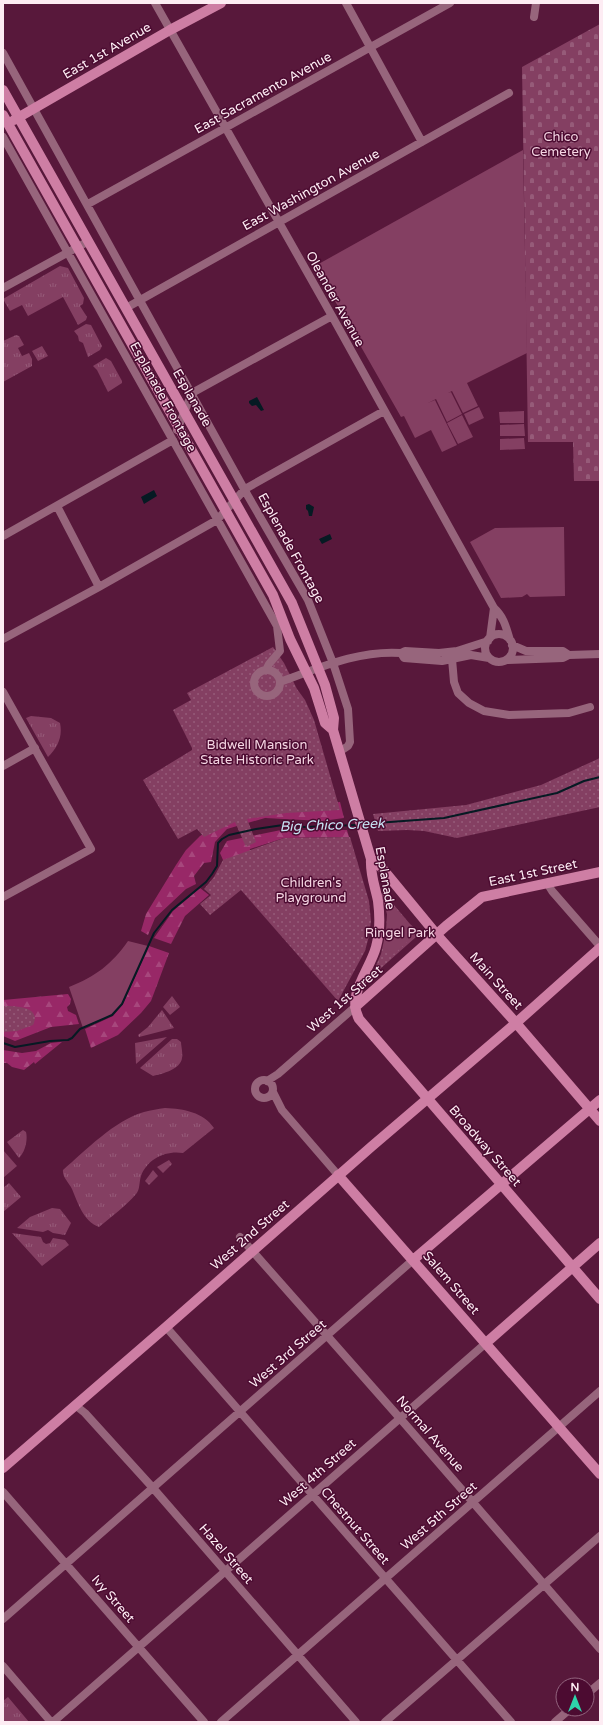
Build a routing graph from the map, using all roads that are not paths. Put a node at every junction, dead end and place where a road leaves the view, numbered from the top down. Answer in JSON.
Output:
{"nodes":[{"id":1,"x":155,"y":3,"type":"edge"},
{"id":2,"x":221,"y":3,"type":"edge"},
{"id":3,"x":346,"y":3,"type":"edge"},
{"id":4,"x":450,"y":3,"type":"edge"},
{"id":5,"x":536,"y":3,"type":"edge"},
{"id":6,"x":534,"y":17,"type":"dead end"},
{"id":7,"x":170,"y":30,"type":"junction"},
{"id":8,"x":370,"y":47,"type":"junction"},
{"id":9,"x":3,"y":53,"type":"edge"},
{"id":10,"x":3,"y":90,"type":"edge"},
{"id":11,"x":509,"y":94,"type":"dead end"},
{"id":12,"x":34,"y":108,"type":"junction"},
{"id":13,"x":18,"y":117,"type":"junction"},
{"id":14,"x":5,"y":122,"type":"edge"},
{"id":15,"x":225,"y":128,"type":"junction"},
{"id":16,"x":3,"y":137,"type":"edge"},
{"id":17,"x":422,"y":142,"type":"junction"},
{"id":18,"x":88,"y":204,"type":"junction"},
{"id":19,"x":279,"y":222,"type":"junction"},
{"id":20,"x":87,"y":242,"type":"junction"},
{"id":21,"x":77,"y":248,"type":"junction"},
{"id":22,"x":68,"y":253,"type":"junction"},
{"id":23,"x":3,"y":288,"type":"edge"},
{"id":24,"x":140,"y":300,"type":"junction"},
{"id":25,"x":126,"y":308,"type":"junction"},
{"id":26,"x":332,"y":316,"type":"junction"},
{"id":27,"x":192,"y":393,"type":"junction"},
{"id":28,"x":185,"y":411,"type":"junction"},
{"id":29,"x":384,"y":411,"type":"junction"},
{"id":30,"x":178,"y":428,"type":"junction"},
{"id":31,"x":174,"y":440,"type":"junction"},
{"id":32,"x":245,"y":489,"type":"junction"},
{"id":33,"x":234,"y":500,"type":"junction"},
{"id":34,"x":57,"y":506,"type":"junction"},
{"id":35,"x":225,"y":511,"type":"junction"},
{"id":36,"x":218,"y":520,"type":"junction"},
{"id":37,"x":3,"y":536,"type":"edge"},
{"id":38,"x":99,"y":587,"type":"junction"},
{"id":39,"x":494,"y":608,"type":"junction"},
{"id":40,"x":3,"y":639,"type":"edge"},
{"id":41,"x":489,"y":639,"type":"junction"},
{"id":42,"x":511,"y":642,"type":"junction"},
{"id":43,"x":401,"y":653,"type":"junction"},
{"id":44,"x":600,"y":654,"type":"edge"},
{"id":45,"x":569,"y":655,"type":"junction"},
{"id":46,"x":489,"y":658,"type":"junction"},
{"id":47,"x":452,"y":659,"type":"junction"},
{"id":48,"x":506,"y":660,"type":"junction"},
{"id":49,"x":333,"y":663,"type":"junction"},
{"id":50,"x":318,"y":668,"type":"junction"},
{"id":51,"x":266,"y":670,"type":"junction"},
{"id":52,"x":307,"y":672,"type":"junction"},
{"id":53,"x":280,"y":682,"type":"junction"},
{"id":54,"x":3,"y":692,"type":"edge"},
{"id":55,"x":590,"y":707,"type":"dead end"},
{"id":56,"x":333,"y":730,"type":"junction"},
{"id":57,"x":35,"y":748,"type":"junction"},
{"id":58,"x":339,"y":752,"type":"junction"},
{"id":59,"x":3,"y":766,"type":"edge"},
{"id":60,"x":371,"y":859,"type":"junction"},
{"id":61,"x":600,"y":872,"type":"edge"},
{"id":62,"x":547,"y":883,"type":"junction"},
{"id":63,"x":3,"y":897,"type":"edge"},
{"id":64,"x":437,"y":935,"type":"junction"},
{"id":65,"x":600,"y":947,"type":"edge"},
{"id":66,"x":355,"y":1008,"type":"junction"},
{"id":67,"x":516,"y":1023,"type":"junction"},
{"id":68,"x":267,"y":1081,"type":"junction"},
{"id":69,"x":273,"y":1092,"type":"junction"},
{"id":70,"x":426,"y":1098,"type":"junction"},
{"id":71,"x":266,"y":1099,"type":"junction"},
{"id":72,"x":600,"y":1100,"type":"edge"},
{"id":73,"x":590,"y":1109,"type":"junction"},
{"id":74,"x":282,"y":1110,"type":"junction"},
{"id":75,"x":600,"y":1121,"type":"edge"},
{"id":76,"x":338,"y":1175,"type":"junction"},
{"id":77,"x":500,"y":1184,"type":"junction"},
{"id":78,"x":240,"y":1238,"type":"dead end"},
{"id":79,"x":600,"y":1243,"type":"edge"},
{"id":80,"x":251,"y":1251,"type":"junction"},
{"id":81,"x":413,"y":1260,"type":"junction"},
{"id":82,"x":573,"y":1267,"type":"junction"},
{"id":83,"x":600,"y":1299,"type":"edge"},
{"id":84,"x":166,"y":1327,"type":"junction"},
{"id":85,"x":328,"y":1336,"type":"junction"},
{"id":86,"x":486,"y":1343,"type":"junction"},
{"id":87,"x":600,"y":1391,"type":"edge"},
{"id":88,"x":76,"y":1404,"type":"junction"},
{"id":89,"x":240,"y":1412,"type":"junction"},
{"id":90,"x":400,"y":1419,"type":"junction"},
{"id":91,"x":560,"y":1427,"type":"junction"},
{"id":92,"x":3,"y":1468,"type":"edge"},
{"id":93,"x":600,"y":1474,"type":"edge"},
{"id":94,"x":153,"y":1488,"type":"junction"},
{"id":95,"x":3,"y":1492,"type":"edge"},
{"id":96,"x":312,"y":1495,"type":"junction"},
{"id":97,"x":473,"y":1503,"type":"junction"},
{"id":98,"x":600,"y":1536,"type":"edge"},
{"id":99,"x":66,"y":1564,"type":"junction"},
{"id":100,"x":225,"y":1571,"type":"junction"},
{"id":101,"x":386,"y":1579,"type":"junction"},
{"id":102,"x":545,"y":1586,"type":"junction"},
{"id":103,"x":3,"y":1619,"type":"edge"},
{"id":104,"x":139,"y":1647,"type":"junction"},
{"id":105,"x":600,"y":1649,"type":"edge"},
{"id":106,"x":298,"y":1655,"type":"junction"},
{"id":107,"x":457,"y":1661,"type":"junction"},
{"id":108,"x":3,"y":1666,"type":"edge"},
{"id":109,"x":52,"y":1722,"type":"edge"},
{"id":110,"x":204,"y":1722,"type":"edge"},
{"id":111,"x":221,"y":1722,"type":"edge"},
{"id":112,"x":356,"y":1722,"type":"edge"},
{"id":113,"x":385,"y":1722,"type":"edge"},
{"id":114,"x":511,"y":1722,"type":"edge"}],
"edges":[{"from":1,"to":7,"type":"street","name":"Oleander Avenue"},
{"from":2,"to":7,"type":"main road","name":"East 1st Avenue"},
{"from":3,"to":8,"type":"street"},
{"from":4,"to":8,"type":"street","name":"East Sacramento Avenue"},
{"from":5,"to":6,"type":"street"},
{"from":7,"to":12,"type":"main road","name":"East 1st Avenue"},
{"from":7,"to":15,"type":"street","name":"Oleander Avenue"},
{"from":8,"to":15,"type":"street","name":"East Sacramento Avenue"},
{"from":8,"to":17,"type":"street"},
{"from":9,"to":12,"type":"street","name":"Esplanade Frontage"},
{"from":10,"to":13,"type":"main road","name":"Esplanade"},
{"from":11,"to":17,"type":"street","name":"East Washington Avenue"},
{"from":12,"to":13,"type":"main road","name":"East 1st Avenue"},
{"from":12,"to":18,"type":"street","name":"Esplanade Frontage"},
{"from":13,"to":14,"type":"main road","name":"East 1st Avenue"},
{"from":13,"to":20,"type":"main road","name":"Esplanade"},
{"from":14,"to":21,"type":"main road","name":"Esplanade"},
{"from":15,"to":18,"type":"street","name":"East Sacramento Avenue"},
{"from":15,"to":19,"type":"street","name":"Oleander Avenue"},
{"from":16,"to":22,"type":"street","name":"Esplanade Frontage"},
{"from":17,"to":19,"type":"street","name":"East Washington Avenue"},
{"from":18,"to":24,"type":"street","name":"Esplanade Frontage"},
{"from":19,"to":24,"type":"street","name":"East Washington Avenue"},
{"from":19,"to":26,"type":"street","name":"Oleander Avenue"},
{"from":20,"to":21,"type":"street"},
{"from":20,"to":25,"type":"main road","name":"Esplanade"},
{"from":21,"to":22,"type":"street"},
{"from":21,"to":30,"type":"main road","name":"Esplanade"},
{"from":22,"to":23,"type":"street"},
{"from":22,"to":31,"type":"street","name":"Esplanade Frontage"},
{"from":24,"to":25,"type":"street","name":"East Washington Avenue"},
{"from":24,"to":27,"type":"street","name":"Esplanade Frontage"},
{"from":25,"to":28,"type":"main road","name":"Esplanade"},
{"from":26,"to":27,"type":"street"},
{"from":26,"to":29,"type":"street","name":"Oleander Avenue"},
{"from":27,"to":28,"type":"street"},
{"from":27,"to":32,"type":"street","name":"Esplanade Frontage"},
{"from":28,"to":30,"type":"street"},
{"from":28,"to":33,"type":"main road","name":"Esplanade"},
{"from":29,"to":32,"type":"street"},
{"from":29,"to":39,"type":"street","name":"Oleander Avenue"},
{"from":30,"to":31,"type":"street"},
{"from":30,"to":35,"type":"main road","name":"Esplanade"},
{"from":31,"to":34,"type":"street"},
{"from":31,"to":36,"type":"street","name":"Esplanade Frontage"},
{"from":32,"to":33,"type":"street"},
{"from":32,"to":49,"type":"street","name":"Esplenade Frontage"},
{"from":33,"to":35,"type":"street"},
{"from":33,"to":50,"type":"main road","name":"Esplanade"},
{"from":34,"to":37,"type":"street"},
{"from":34,"to":38,"type":"street"},
{"from":35,"to":36,"type":"street"},
{"from":35,"to":52,"type":"main road","name":"Esplanade"},
{"from":36,"to":38,"type":"street"},
{"from":36,"to":51,"type":"street","name":"Esplanade Frontage"},
{"from":38,"to":40,"type":"street"},
{"from":39,"to":41,"type":"street"},
{"from":39,"to":42,"type":"street","name":"Oleander Avenue"},
{"from":41,"to":42,"type":"street"},
{"from":41,"to":43,"type":"street"},
{"from":41,"to":46,"type":"street"},
{"from":42,"to":45,"type":"street"},
{"from":42,"to":48,"type":"street"},
{"from":43,"to":47,"type":"street"},
{"from":43,"to":49,"type":"street"},
{"from":44,"to":45,"type":"street"},
{"from":45,"to":48,"type":"street"},
{"from":46,"to":47,"type":"street"},
{"from":46,"to":48,"type":"street"},
{"from":47,"to":55,"type":"street"},
{"from":49,"to":50,"type":"street"},
{"from":49,"to":58,"type":"street","name":"Esplenade Frontage"},
{"from":50,"to":52,"type":"street"},
{"from":50,"to":56,"type":"main road","name":"Esplanade"},
{"from":51,"to":53,"type":"street"},
{"from":51,"to":53,"type":"street"},
{"from":52,"to":53,"type":"street"},
{"from":52,"to":56,"type":"main road","name":"Esplanade"},
{"from":54,"to":57,"type":"street"},
{"from":56,"to":58,"type":"main road","name":"Esplanade"},
{"from":57,"to":59,"type":"street"},
{"from":57,"to":63,"type":"street"},
{"from":58,"to":60,"type":"main road","name":"Esplanade"},
{"from":60,"to":64,"type":"main road","name":"Main Street"},
{"from":60,"to":66,"type":"main road","name":"Esplanade"},
{"from":61,"to":62,"type":"main road","name":"East 1st Street"},
{"from":62,"to":64,"type":"main road","name":"East 1st Street"},
{"from":62,"to":65,"type":"street"},
{"from":64,"to":66,"type":"main road","name":"West 1st Street"},
{"from":64,"to":67,"type":"main road","name":"Main Street"},
{"from":65,"to":67,"type":"main road","name":"West 2nd Street"},
{"from":66,"to":68,"type":"street","name":"West 1st Street"},
{"from":66,"to":70,"type":"main road","name":"Broadway Street"},
{"from":67,"to":70,"type":"main road","name":"West 2nd Street"},
{"from":67,"to":73,"type":"main road","name":"Main Street"},
{"from":68,"to":69,"type":"street"},
{"from":68,"to":71,"type":"street"},
{"from":69,"to":71,"type":"street"},
{"from":69,"to":74,"type":"street","name":"Salem Street"},
{"from":70,"to":76,"type":"main road","name":"West 2nd Street"},
{"from":70,"to":77,"type":"main road","name":"Broadway Street"},
{"from":71,"to":74,"type":"street","name":"Salem Street"},
{"from":72,"to":73,"type":"main road","name":"West 3rd Street"},
{"from":73,"to":75,"type":"main road","name":"Main Street"},
{"from":73,"to":77,"type":"main road","name":"West 3rd Street"},
{"from":74,"to":76,"type":"street","name":"Salem Street"},
{"from":76,"to":80,"type":"main road","name":"West 2nd Street"},
{"from":76,"to":81,"type":"main road","name":"Salem Street"},
{"from":77,"to":81,"type":"main road","name":"West 3rd Street"},
{"from":77,"to":82,"type":"main road","name":"Broadway Street"},
{"from":78,"to":80,"type":"street","name":"Normal Avenue"},
{"from":79,"to":82,"type":"main road","name":"West 4th Street"},
{"from":80,"to":84,"type":"main road","name":"West 2nd Street"},
{"from":80,"to":85,"type":"street","name":"Normal Avenue"},
{"from":81,"to":85,"type":"street","name":"West 3rd Street"},
{"from":81,"to":86,"type":"main road","name":"Salem Street"},
{"from":82,"to":83,"type":"main road","name":"Broadway Street"},
{"from":82,"to":86,"type":"main road","name":"West 4th Street"},
{"from":84,"to":88,"type":"main road","name":"West 2nd Street"},
{"from":84,"to":89,"type":"street","name":"Chestnut Street"},
{"from":85,"to":89,"type":"street","name":"West 3rd Street"},
{"from":85,"to":90,"type":"street","name":"Normal Avenue"},
{"from":86,"to":90,"type":"street","name":"West 4th Street"},
{"from":86,"to":91,"type":"main road","name":"Salem Street"},
{"from":87,"to":91,"type":"street","name":"West 5th Street"},
{"from":88,"to":92,"type":"main road","name":"West 2nd Street"},
{"from":88,"to":94,"type":"street","name":"Hazel Street"},
{"from":89,"to":94,"type":"street","name":"West 3rd Street"},
{"from":89,"to":96,"type":"street","name":"Chestnut Street"},
{"from":90,"to":96,"type":"street","name":"West 4th Street"},
{"from":90,"to":97,"type":"street","name":"Normal Avenue"},
{"from":91,"to":93,"type":"main road","name":"Salem Street"},
{"from":91,"to":97,"type":"street","name":"West 5th Street"},
{"from":94,"to":99,"type":"street","name":"West 3rd Street"},
{"from":94,"to":100,"type":"street","name":"Hazel Street"},
{"from":95,"to":99,"type":"street","name":"Ivy Street"},
{"from":96,"to":100,"type":"street","name":"West 4th Street"},
{"from":96,"to":101,"type":"street","name":"Chestnut Street"},
{"from":97,"to":101,"type":"street","name":"West 5th Street"},
{"from":97,"to":102,"type":"street","name":"Normal Avenue"},
{"from":98,"to":102,"type":"street"},
{"from":99,"to":103,"type":"street","name":"West 3rd Street"},
{"from":99,"to":104,"type":"street","name":"Ivy Street"},
{"from":100,"to":104,"type":"street","name":"West 4th Street"},
{"from":100,"to":106,"type":"street","name":"Hazel Street"},
{"from":101,"to":106,"type":"street","name":"West 5th Street"},
{"from":101,"to":107,"type":"street","name":"Chestnut Street"},
{"from":102,"to":105,"type":"street","name":"Normal Avenue"},
{"from":102,"to":107,"type":"street"},
{"from":104,"to":109,"type":"street","name":"West 4th Street"},
{"from":104,"to":110,"type":"street","name":"Ivy Street"},
{"from":106,"to":111,"type":"street","name":"West 5th Street"},
{"from":106,"to":112,"type":"street","name":"Hazel Street"},
{"from":107,"to":113,"type":"street"},
{"from":107,"to":114,"type":"street","name":"Chestnut Street"},
{"from":108,"to":109,"type":"street"}]}
